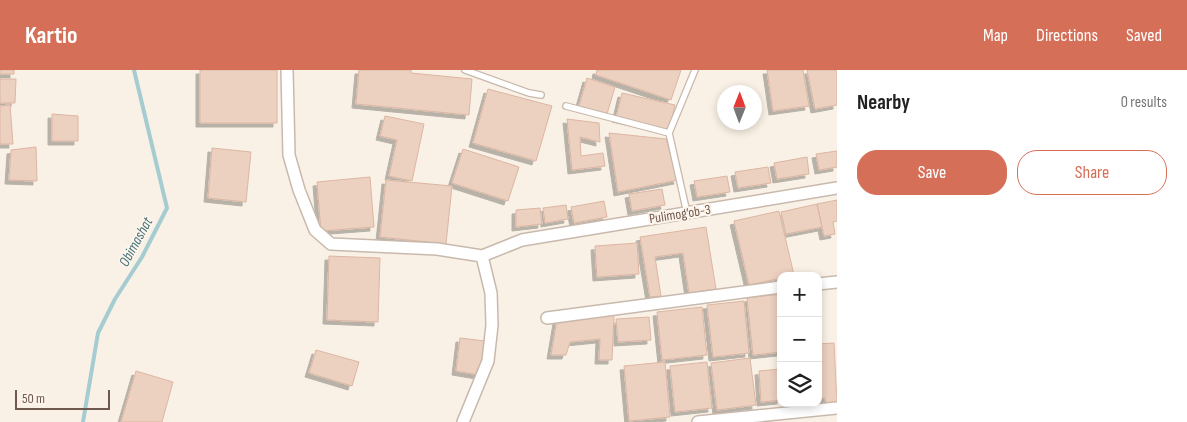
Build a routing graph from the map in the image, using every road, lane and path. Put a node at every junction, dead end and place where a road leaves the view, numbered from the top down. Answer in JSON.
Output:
{"nodes":[{"id":1,"x":287,"y":70,"type":"edge"},
{"id":2,"x":465,"y":70,"type":"edge"},
{"id":3,"x":695,"y":70,"type":"edge"},
{"id":4,"x":541,"y":95,"type":"dead end"},
{"id":5,"x":566,"y":106,"type":"dead end"},
{"id":6,"x":669,"y":133,"type":"junction"},
{"id":7,"x":837,"y":188,"type":"edge"},
{"id":8,"x":687,"y":212,"type":"junction"},
{"id":9,"x":482,"y":256,"type":"junction"},
{"id":10,"x":837,"y":282,"type":"edge"},
{"id":11,"x":822,"y":284,"type":"edge"},
{"id":12,"x":777,"y":288,"type":"edge"},
{"id":13,"x":547,"y":318,"type":"dead end"},
{"id":14,"x":837,"y":408,"type":"edge"},
{"id":15,"x":711,"y":421,"type":"edge"},
{"id":16,"x":464,"y":422,"type":"edge"},
{"id":17,"x":698,"y":422,"type":"edge"}],
"edges":[{"from":1,"to":9,"type":"street"},
{"from":2,"to":4,"type":"lane"},
{"from":3,"to":6,"type":"lane"},
{"from":5,"to":6,"type":"lane"},
{"from":6,"to":8,"type":"lane"},
{"from":7,"to":8,"type":"street","name":"Pulimog’ob-3"},
{"from":8,"to":9,"type":"street","name":"Pulimog’ob-3"},
{"from":9,"to":16,"type":"street"},
{"from":10,"to":11,"type":"street"},
{"from":12,"to":13,"type":"street"},
{"from":14,"to":15,"type":"street"},
{"from":15,"to":17,"type":"street"}]}
